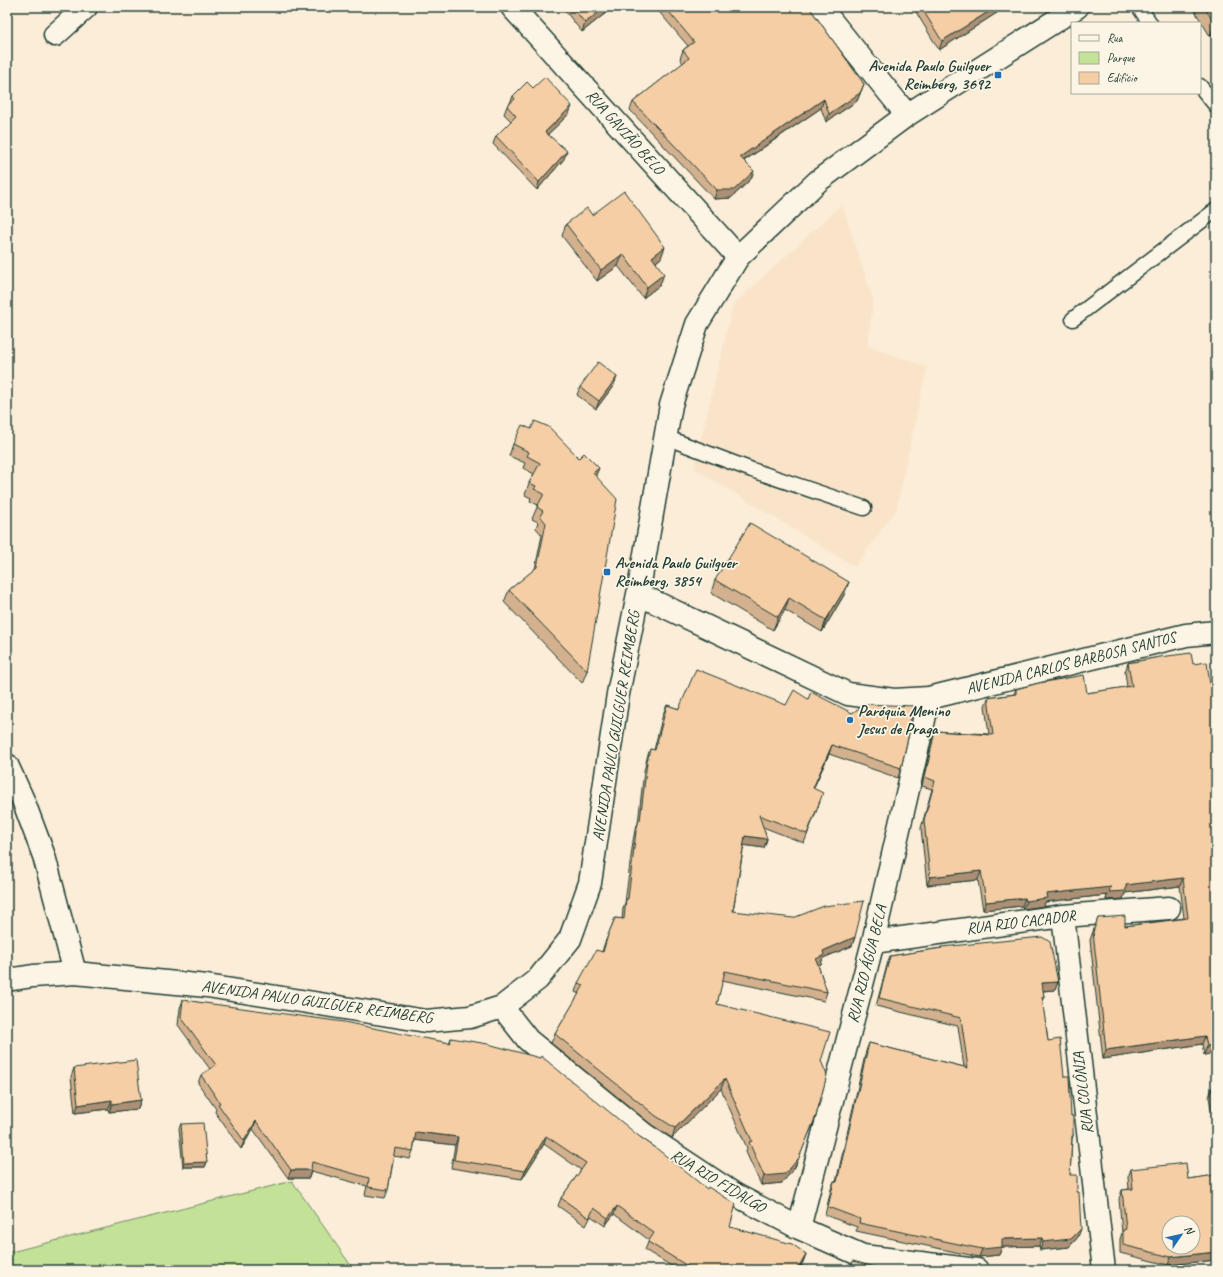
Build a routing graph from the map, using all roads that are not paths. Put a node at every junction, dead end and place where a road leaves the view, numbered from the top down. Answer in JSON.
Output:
{"nodes":[{"id":1,"x":86,"y":7,"type":"edge"},
{"id":2,"x":512,"y":7,"type":"edge"},
{"id":3,"x":820,"y":7,"type":"edge"},
{"id":4,"x":1077,"y":7,"type":"edge"},
{"id":5,"x":1139,"y":7,"type":"edge"},
{"id":6,"x":1149,"y":22,"type":"edge"},
{"id":7,"x":55,"y":35,"type":"dead end"},
{"id":8,"x":1201,"y":87,"type":"edge"},
{"id":9,"x":1216,"y":106,"type":"edge"},
{"id":10,"x":907,"y":115,"type":"junction"},
{"id":11,"x":1216,"y":210,"type":"edge"},
{"id":12,"x":738,"y":257,"type":"junction"},
{"id":13,"x":1073,"y":319,"type":"dead end"},
{"id":14,"x":665,"y":437,"type":"junction"},
{"id":15,"x":864,"y":508,"type":"dead end"},
{"id":16,"x":638,"y":594,"type":"junction"},
{"id":17,"x":1216,"y":632,"type":"edge"},
{"id":18,"x":929,"y":698,"type":"junction"},
{"id":19,"x":7,"y":765,"type":"edge"},
{"id":20,"x":1169,"y":908,"type":"dead end"},
{"id":21,"x":1063,"y":916,"type":"junction"},
{"id":22,"x":873,"y":942,"type":"junction"},
{"id":23,"x":75,"y":974,"type":"junction"},
{"id":24,"x":7,"y":980,"type":"edge"},
{"id":25,"x":502,"y":1007,"type":"junction"},
{"id":26,"x":799,"y":1228,"type":"junction"},
{"id":27,"x":978,"y":1270,"type":"edge"},
{"id":28,"x":1104,"y":1270,"type":"edge"}],
"edges":[{"from":1,"to":7,"type":"street"},
{"from":2,"to":12,"type":"street","name":"RUA GAVIÃO BELO"},
{"from":3,"to":10,"type":"street"},
{"from":4,"to":10,"type":"street","name":"AVENIDA PAULO GUILGUER REIMBERG"},
{"from":5,"to":6,"type":"lane"},
{"from":8,"to":9,"type":"lane"},
{"from":10,"to":12,"type":"street","name":"AVENIDA PAULO GUILGUER REIMBERG"},
{"from":11,"to":13,"type":"lane"},
{"from":12,"to":14,"type":"street","name":"AVENIDA PAULO GUILGUER REIMBERG"},
{"from":14,"to":15,"type":"lane"},
{"from":14,"to":16,"type":"street","name":"AVENIDA PAULO GUILGUER REIMBERG"},
{"from":16,"to":18,"type":"street","name":"AVENIDA CARLOS BARBOSA SANTOS"},
{"from":16,"to":25,"type":"street","name":"AVENIDA PAULO GUILGUER REIMBERG"},
{"from":17,"to":18,"type":"street","name":"AVENIDA CARLOS BARBOSA SANTOS"},
{"from":18,"to":22,"type":"street","name":"RUA RIO ÁGUA BELA"},
{"from":19,"to":23,"type":"street"},
{"from":20,"to":21,"type":"street","name":"RUA RIO CACADOR"},
{"from":21,"to":22,"type":"street","name":"RUA RIO CACADOR"},
{"from":21,"to":28,"type":"street","name":"RUA COLÔNIA"},
{"from":22,"to":26,"type":"street","name":"RUA RIO ÁGUA BELA"},
{"from":23,"to":24,"type":"street","name":"AVENIDA PAULO GUILGUER REIMBERG"},
{"from":23,"to":25,"type":"street","name":"AVENIDA PAULO GUILGUER REIMBERG"},
{"from":25,"to":26,"type":"street","name":"RUA RIO FIDALGO"},
{"from":26,"to":27,"type":"street","name":"RUA RIO FIDALGO"}]}
